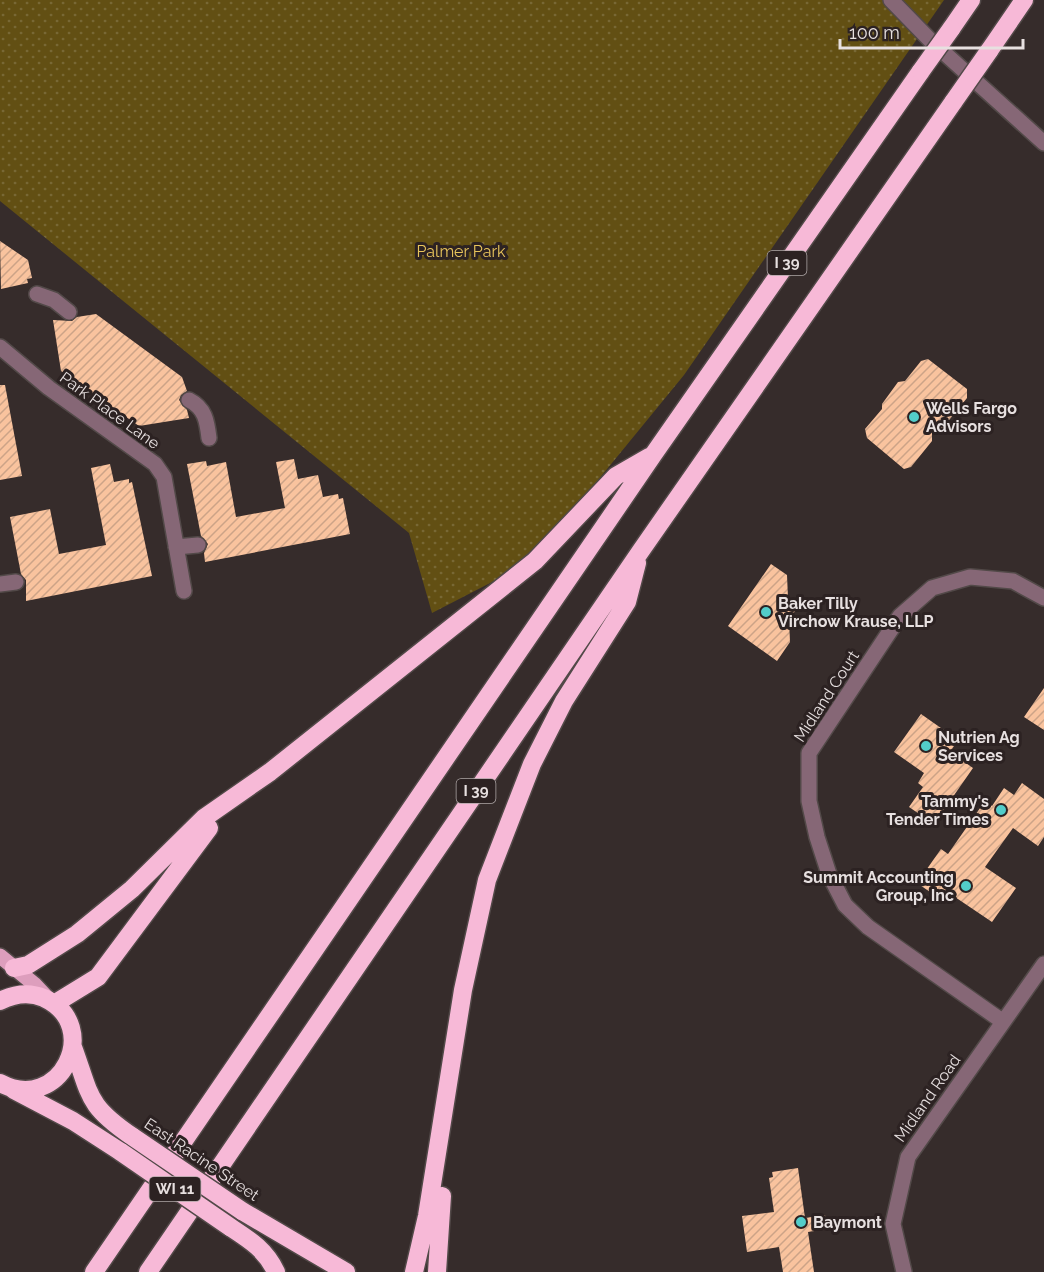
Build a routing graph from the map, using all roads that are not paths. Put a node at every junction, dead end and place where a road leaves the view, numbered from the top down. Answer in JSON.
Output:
{"nodes":[{"id":1,"x":891,"y":0,"type":"edge"},
{"id":2,"x":971,"y":0,"type":"edge"},
{"id":3,"x":1024,"y":0,"type":"edge"},
{"id":4,"x":1044,"y":143,"type":"edge"},
{"id":5,"x":54,"y":290,"type":"dead end"},
{"id":6,"x":69,"y":312,"type":"dead end"},
{"id":7,"x":0,"y":347,"type":"edge"},
{"id":8,"x":189,"y":400,"type":"dead end"},
{"id":9,"x":209,"y":438,"type":"dead end"},
{"id":10,"x":653,"y":455,"type":"junction"},
{"id":11,"x":198,"y":545,"type":"dead end"},
{"id":12,"x":176,"y":547,"type":"junction"},
{"id":13,"x":639,"y":552,"type":"junction"},
{"id":14,"x":16,"y":582,"type":"dead end"},
{"id":15,"x":0,"y":584,"type":"edge"},
{"id":16,"x":184,"y":591,"type":"dead end"},
{"id":17,"x":1044,"y":598,"type":"edge"},
{"id":18,"x":245,"y":790,"type":"junction"},
{"id":19,"x":7,"y":962,"type":"edge"},
{"id":20,"x":1044,"y":964,"type":"edge"},
{"id":21,"x":0,"y":1001,"type":"edge"},
{"id":22,"x":52,"y":1002,"type":"junction"},
{"id":23,"x":1002,"y":1021,"type":"junction"},
{"id":24,"x":73,"y":1047,"type":"junction"},
{"id":25,"x":452,"y":1062,"type":"junction"},
{"id":26,"x":5,"y":1085,"type":"edge"},
{"id":27,"x":94,"y":1272,"type":"edge"},
{"id":28,"x":148,"y":1272,"type":"edge"},
{"id":29,"x":276,"y":1272,"type":"edge"},
{"id":30,"x":346,"y":1272,"type":"edge"},
{"id":31,"x":414,"y":1272,"type":"edge"},
{"id":32,"x":436,"y":1272,"type":"edge"},
{"id":33,"x":904,"y":1272,"type":"edge"}],
"edges":[{"from":1,"to":4,"type":"street"},
{"from":2,"to":10,"type":"highway","number":"I 39","bridge":true},
{"from":3,"to":13,"type":"highway","number":"I 39","bridge":true},
{"from":5,"to":6,"type":"street"},
{"from":7,"to":12,"type":"street","name":"Park Place Lane"},
{"from":8,"to":9,"type":"street"},
{"from":10,"to":18,"type":"highway"},
{"from":10,"to":27,"type":"highway","number":"I 39"},
{"from":11,"to":12,"type":"street"},
{"from":12,"to":16,"type":"street","name":"Park Place Lane"},
{"from":13,"to":25,"type":"highway"},
{"from":13,"to":28,"type":"highway","number":"I 39"},
{"from":14,"to":15,"type":"street"},
{"from":17,"to":23,"type":"street","name":"Midland Court"},
{"from":18,"to":19,"type":"highway"},
{"from":18,"to":22,"type":"highway"},
{"from":19,"to":22,"type":"main road"},
{"from":20,"to":23,"type":"street","name":"Midland Road"},
{"from":21,"to":22,"type":"highway"},
{"from":22,"to":24,"type":"highway","number":"WI 11"},
{"from":23,"to":33,"type":"street","name":"Midland Road"},
{"from":24,"to":26,"type":"highway","number":"WI 11"},
{"from":24,"to":30,"type":"highway","name":"East Racine Street","number":"WI 11","bridge":true},
{"from":25,"to":31,"type":"highway"},
{"from":25,"to":32,"type":"highway"},
{"from":26,"to":29,"type":"highway","number":"WI 11","bridge":true}]}
